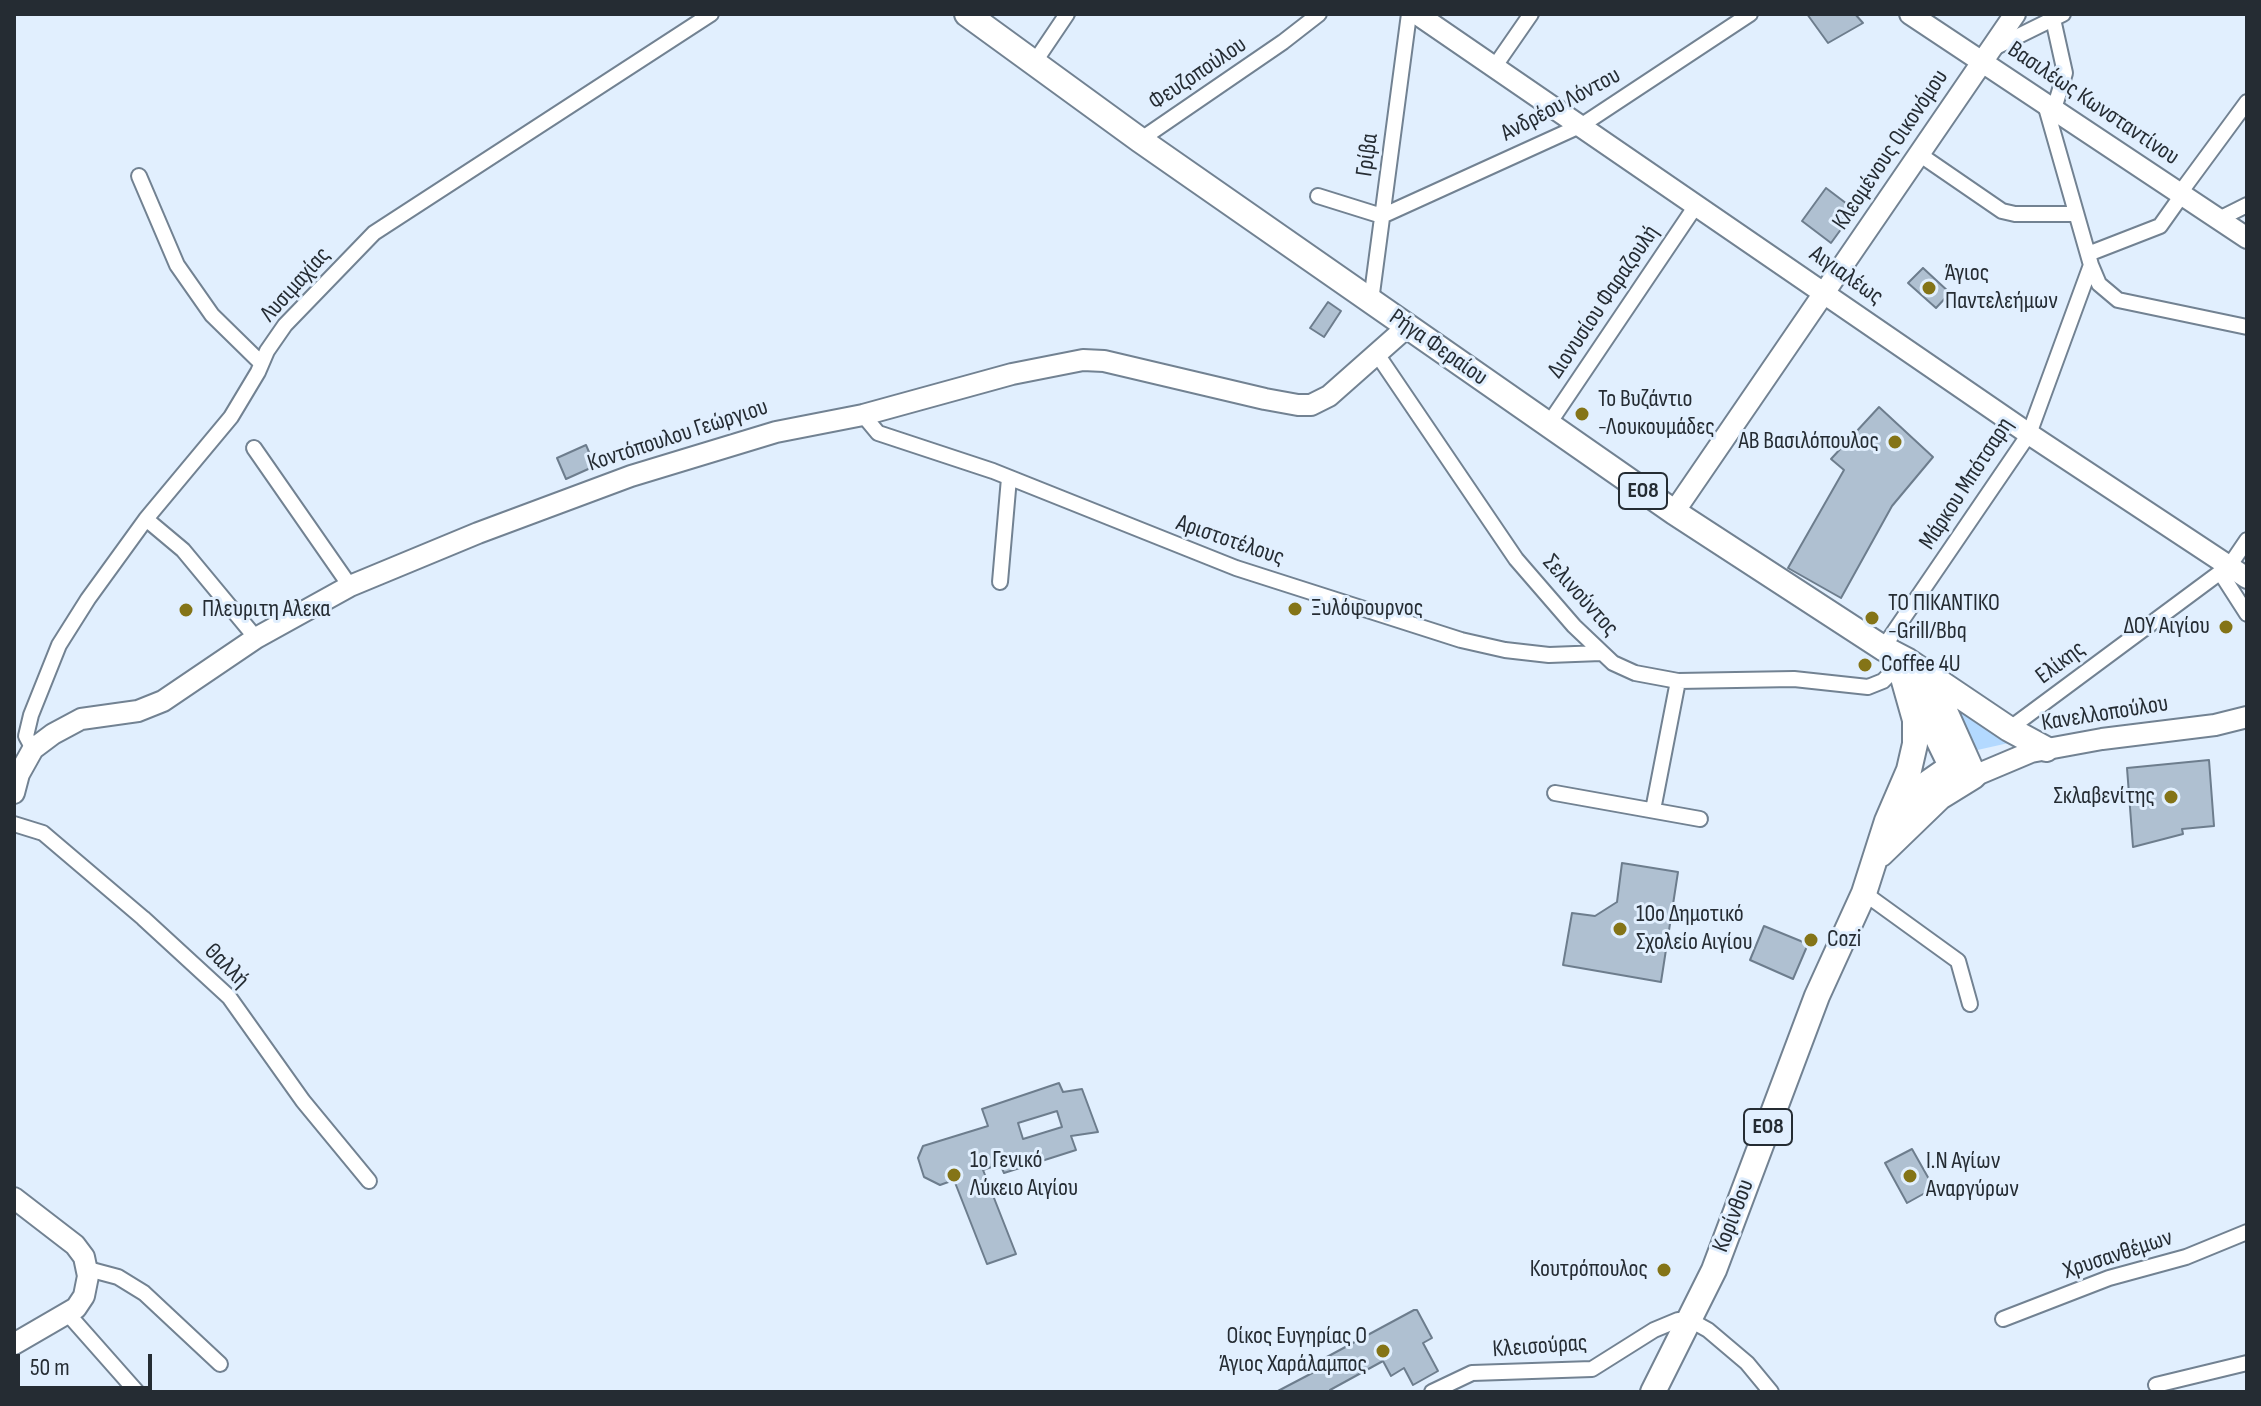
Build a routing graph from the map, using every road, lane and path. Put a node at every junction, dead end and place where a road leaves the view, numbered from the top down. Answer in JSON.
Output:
{"nodes":[{"id":1,"x":711,"y":14,"type":"edge"},
{"id":2,"x":967,"y":14,"type":"edge"},
{"id":3,"x":1067,"y":14,"type":"edge"},
{"id":4,"x":1319,"y":14,"type":"edge"},
{"id":5,"x":1409,"y":14,"type":"edge"},
{"id":6,"x":1417,"y":14,"type":"edge"},
{"id":7,"x":1531,"y":14,"type":"edge"},
{"id":8,"x":1750,"y":14,"type":"edge"},
{"id":9,"x":1910,"y":14,"type":"edge"},
{"id":10,"x":2015,"y":14,"type":"edge"},
{"id":11,"x":2058,"y":16,"type":"edge"},
{"id":12,"x":1987,"y":56,"type":"junction"},
{"id":13,"x":1034,"y":63,"type":"junction"},
{"id":14,"x":1495,"y":66,"type":"junction"},
{"id":15,"x":2247,"y":102,"type":"edge"},
{"id":16,"x":2050,"y":106,"type":"junction"},
{"id":17,"x":1582,"y":125,"type":"junction"},
{"id":18,"x":1140,"y":140,"type":"junction"},
{"id":19,"x":1919,"y":154,"type":"junction"},
{"id":20,"x":139,"y":176,"type":"dead end"},
{"id":21,"x":2181,"y":194,"type":"junction"},
{"id":22,"x":1318,"y":196,"type":"dead end"},
{"id":23,"x":1697,"y":204,"type":"junction"},
{"id":24,"x":2247,"y":205,"type":"edge"},
{"id":25,"x":2076,"y":214,"type":"junction"},
{"id":26,"x":1382,"y":216,"type":"junction"},
{"id":27,"x":2219,"y":219,"type":"junction"},
{"id":28,"x":2247,"y":238,"type":"edge"},
{"id":29,"x":2090,"y":259,"type":"junction"},
{"id":30,"x":1825,"y":293,"type":"junction"},
{"id":31,"x":1371,"y":301,"type":"junction"},
{"id":32,"x":1407,"y":327,"type":"junction"},
{"id":33,"x":2247,"y":327,"type":"edge"},
{"id":34,"x":1377,"y":354,"type":"junction"},
{"id":35,"x":261,"y":363,"type":"junction"},
{"id":36,"x":863,"y":415,"type":"junction"},
{"id":37,"x":1548,"y":425,"type":"junction"},
{"id":38,"x":2029,"y":434,"type":"junction"},
{"id":39,"x":254,"y":448,"type":"dead end"},
{"id":40,"x":1009,"y":478,"type":"junction"},
{"id":41,"x":1674,"y":512,"type":"junction"},
{"id":42,"x":146,"y":519,"type":"junction"},
{"id":43,"x":2247,"y":540,"type":"edge"},
{"id":44,"x":2232,"y":567,"type":"edge"},
{"id":45,"x":2247,"y":578,"type":"edge"},
{"id":46,"x":1000,"y":582,"type":"dead end"},
{"id":47,"x":350,"y":586,"type":"junction"},
{"id":48,"x":2247,"y":614,"type":"edge"},
{"id":49,"x":256,"y":638,"type":"junction"},
{"id":50,"x":1601,"y":653,"type":"junction"},
{"id":51,"x":1900,"y":665,"type":"junction"},
{"id":52,"x":1678,"y":681,"type":"junction"},
{"id":53,"x":2247,"y":717,"type":"edge"},
{"id":54,"x":2009,"y":729,"type":"junction"},
{"id":55,"x":33,"y":749,"type":"junction"},
{"id":56,"x":2038,"y":751,"type":"junction"},
{"id":57,"x":1963,"y":771,"type":"junction"},
{"id":58,"x":16,"y":780,"type":"edge"},
{"id":59,"x":1555,"y":793,"type":"dead end"},
{"id":60,"x":1653,"y":810,"type":"junction"},
{"id":61,"x":1700,"y":819,"type":"dead end"},
{"id":62,"x":1887,"y":821,"type":"junction"},
{"id":63,"x":14,"y":824,"type":"edge"},
{"id":64,"x":1877,"y":858,"type":"junction"},
{"id":65,"x":1864,"y":893,"type":"junction"},
{"id":66,"x":1970,"y":1004,"type":"dead end"},
{"id":67,"x":369,"y":1181,"type":"dead end"},
{"id":68,"x":14,"y":1198,"type":"edge"},
{"id":69,"x":2247,"y":1232,"type":"edge"},
{"id":70,"x":88,"y":1269,"type":"junction"},
{"id":71,"x":68,"y":1314,"type":"junction"},
{"id":72,"x":2003,"y":1319,"type":"dead end"},
{"id":73,"x":1690,"y":1320,"type":"junction"},
{"id":74,"x":14,"y":1344,"type":"edge"},
{"id":75,"x":2247,"y":1363,"type":"edge"},
{"id":76,"x":220,"y":1364,"type":"dead end"},
{"id":77,"x":2156,"y":1385,"type":"dead end"},
{"id":78,"x":137,"y":1392,"type":"edge"},
{"id":79,"x":1432,"y":1392,"type":"edge"},
{"id":80,"x":1653,"y":1392,"type":"edge"},
{"id":81,"x":1771,"y":1392,"type":"edge"}],
"edges":[{"from":1,"to":35,"type":"street","name":"Λυσιμαχίας"},
{"from":2,"to":13,"type":"main road","name":"Ρήγα Φεραίου","number":"ΕΟ8"},
{"from":3,"to":13,"type":"street"},
{"from":4,"to":18,"type":"street","name":"Φευζοπούλου"},
{"from":5,"to":26,"type":"street","name":"Γρίβα"},
{"from":6,"to":14,"type":"main road","name":"Αιγιαλέως"},
{"from":7,"to":14,"type":"street"},
{"from":8,"to":17,"type":"street","name":"Ανδρέου Λόντου"},
{"from":9,"to":12,"type":"main road","name":"Βασιλέως Κωνσταντίνου"},
{"from":10,"to":12,"type":"main road","name":"Κλεομένους Οικονόμου"},
{"from":11,"to":12,"type":"street"},
{"from":11,"to":16,"type":"street"},
{"from":12,"to":16,"type":"main road","name":"Βασιλέως Κωνσταντίνου"},
{"from":12,"to":19,"type":"main road","name":"Κλεομένους Οικονόμου"},
{"from":13,"to":18,"type":"main road","name":"Ρήγα Φεραίου","number":"ΕΟ8"},
{"from":14,"to":17,"type":"main road","name":"Αιγιαλέως"},
{"from":15,"to":21,"type":"street"},
{"from":16,"to":21,"type":"main road","name":"Βασιλέως Κωνσταντίνου"},
{"from":16,"to":25,"type":"street"},
{"from":17,"to":23,"type":"main road","name":"Αιγιαλέως"},
{"from":17,"to":26,"type":"street","name":"Ανδρέου Λόντου"},
{"from":18,"to":31,"type":"main road","name":"Ρήγα Φεραίου","number":"ΕΟ8"},
{"from":19,"to":25,"type":"street"},
{"from":19,"to":30,"type":"main road","name":"Κλεομένους Οικονόμου"},
{"from":20,"to":35,"type":"street"},
{"from":21,"to":27,"type":"main road","name":"Βασιλέως Κωνσταντίνου"},
{"from":21,"to":29,"type":"street"},
{"from":22,"to":26,"type":"street"},
{"from":23,"to":30,"type":"main road","name":"Αιγιαλέως"},
{"from":23,"to":37,"type":"street","name":"Διονυσίου Φαραζουλή"},
{"from":24,"to":27,"type":"street"},
{"from":25,"to":29,"type":"street"},
{"from":26,"to":31,"type":"street","name":"Γρίβα"},
{"from":27,"to":28,"type":"main road","name":"Βασιλέως Κωνσταντίνου"},
{"from":29,"to":33,"type":"street"},
{"from":29,"to":38,"type":"street","name":"Μάρκου Μπότσαρη"},
{"from":30,"to":38,"type":"main road","name":"Αιγιαλέως"},
{"from":30,"to":41,"type":"main road","name":"Κλεομένους Οικονόμου"},
{"from":31,"to":32,"type":"main road","name":"Ρήγα Φεραίου","number":"ΕΟ8"},
{"from":32,"to":34,"type":"main road","name":"Κοντόπουλου Γεώργιου"},
{"from":32,"to":37,"type":"main road","name":"Ρήγα Φεραίου","number":"ΕΟ8"},
{"from":34,"to":36,"type":"main road","name":"Κοντόπουλου Γεώργιου"},
{"from":34,"to":50,"type":"street","name":"Σελινούντος"},
{"from":35,"to":42,"type":"street","name":"Λυσιμαχίας"},
{"from":36,"to":40,"type":"street","name":"Αριστοτέλους"},
{"from":36,"to":47,"type":"main road","name":"Κοντόπουλου Γεώργιου"},
{"from":37,"to":41,"type":"main road","name":"Ρήγα Φεραίου","number":"ΕΟ8"},
{"from":38,"to":44,"type":"main road","name":"Αιγιαλέως"},
{"from":38,"to":51,"type":"street","name":"Μάρκου Μπότσαρη"},
{"from":39,"to":47,"type":"street"},
{"from":40,"to":46,"type":"street"},
{"from":40,"to":50,"type":"street","name":"Αριστοτέλους"},
{"from":41,"to":51,"type":"main road","name":"Ρήγα Φεραίου","number":"ΕΟ8"},
{"from":42,"to":49,"type":"street"},
{"from":42,"to":55,"type":"street","name":"Λυσιμαχίας"},
{"from":43,"to":44,"type":"street","name":"Ελίκης"},
{"from":44,"to":45,"type":"main road","name":"Αιγιαλέως"},
{"from":44,"to":48,"type":"street"},
{"from":44,"to":54,"type":"street","name":"Ελίκης"},
{"from":47,"to":49,"type":"main road","name":"Κοντόπουλου Γεώργιου"},
{"from":49,"to":55,"type":"main road","name":"Κοντόπουλου Γεώργιου"},
{"from":50,"to":52,"type":"street","name":"Σελινούντος"},
{"from":51,"to":52,"type":"street","name":"Σελινούντος"},
{"from":51,"to":54,"type":"main road","name":"Ρήγα Φεραίου"},
{"from":51,"to":57,"type":"main road","number":"ΕΟ8"},
{"from":51,"to":62,"type":"main road","number":"ΕΟ8"},
{"from":52,"to":60,"type":"street"},
{"from":53,"to":56,"type":"main road","name":"Κανελλοπούλου"},
{"from":54,"to":56,"type":"main road","name":"Ρήγα Φεραίου"},
{"from":55,"to":58,"type":"main road","name":"Κοντόπουλου Γεώργιου"},
{"from":56,"to":57,"type":"main road","name":"Κανελλοπούλου"},
{"from":57,"to":62,"type":"main road"},
{"from":57,"to":64,"type":"main road","name":"Κορίνθου","number":"ΕΟ8"},
{"from":59,"to":60,"type":"street"},
{"from":60,"to":61,"type":"street"},
{"from":62,"to":64,"type":"main road","name":"Κορίνθου","number":"ΕΟ8"},
{"from":63,"to":67,"type":"street","name":"Θαλλή"},
{"from":64,"to":65,"type":"main road","name":"Κορίνθου","number":"ΕΟ8"},
{"from":65,"to":66,"type":"street"},
{"from":65,"to":73,"type":"main road","name":"Κορίνθου","number":"ΕΟ8"},
{"from":68,"to":70,"type":"main road"},
{"from":69,"to":72,"type":"street","name":"Χρυσανθέμων"},
{"from":70,"to":71,"type":"main road"},
{"from":70,"to":76,"type":"street"},
{"from":71,"to":74,"type":"main road"},
{"from":71,"to":78,"type":"street"},
{"from":73,"to":79,"type":"street","name":"Κλεισούρας"},
{"from":73,"to":80,"type":"main road","name":"Κορίνθου","number":"ΕΟ8"},
{"from":73,"to":81,"type":"street"},
{"from":75,"to":77,"type":"street"}]}
